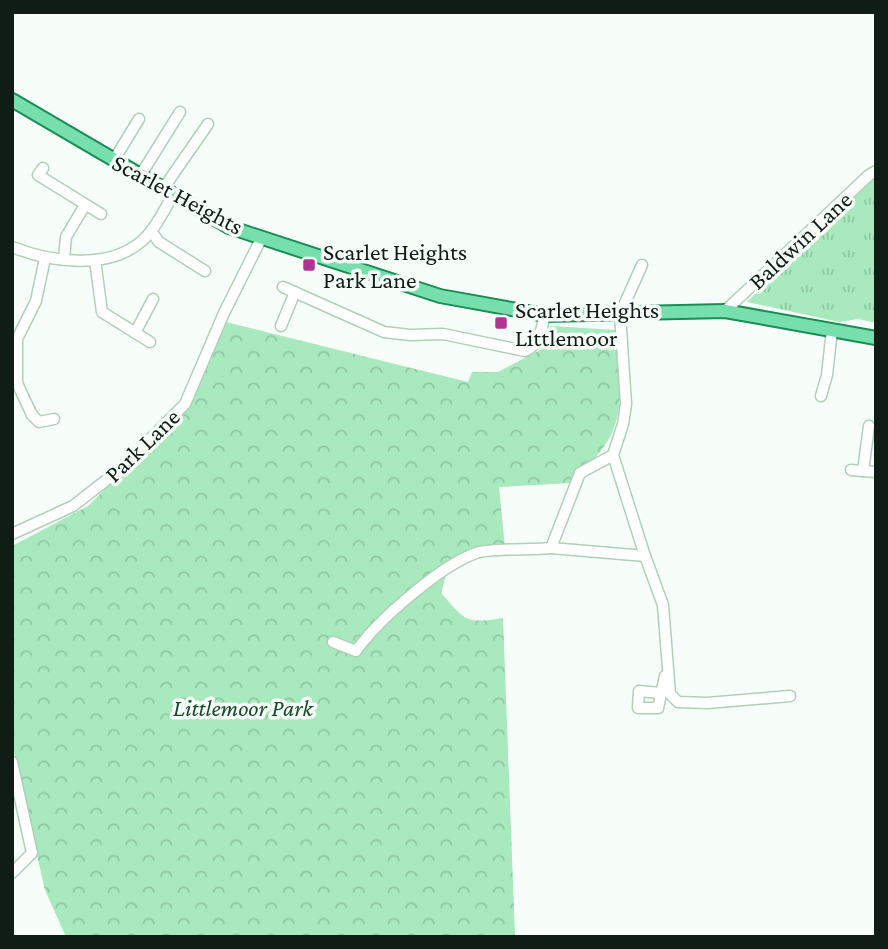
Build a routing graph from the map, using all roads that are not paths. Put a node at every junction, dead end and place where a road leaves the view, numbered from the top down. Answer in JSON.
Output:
{"nodes":[{"id":1,"x":12,"y":100,"type":"edge"},
{"id":2,"x":180,"y":112,"type":"dead end"},
{"id":3,"x":139,"y":119,"type":"dead end"},
{"id":4,"x":208,"y":124,"type":"dead end"},
{"id":5,"x":114,"y":160,"type":"junction"},
{"id":6,"x":43,"y":168,"type":"dead end"},
{"id":7,"x":876,"y":171,"type":"edge"},
{"id":8,"x":140,"y":176,"type":"junction"},
{"id":9,"x":168,"y":192,"type":"junction"},
{"id":10,"x":85,"y":205,"type":"junction"},
{"id":11,"x":100,"y":214,"type":"dead end"},
{"id":12,"x":152,"y":231,"type":"junction"},
{"id":13,"x":262,"y":237,"type":"junction"},
{"id":14,"x":12,"y":247,"type":"edge"},
{"id":15,"x":45,"y":258,"type":"junction"},
{"id":16,"x":64,"y":259,"type":"junction"},
{"id":17,"x":95,"y":260,"type":"junction"},
{"id":18,"x":642,"y":265,"type":"dead end"},
{"id":19,"x":205,"y":271,"type":"dead end"},
{"id":20,"x":283,"y":286,"type":"dead end"},
{"id":21,"x":295,"y":292,"type":"junction"},
{"id":22,"x":153,"y":299,"type":"dead end"},
{"id":23,"x":725,"y":312,"type":"junction"},
{"id":24,"x":620,"y":314,"type":"junction"},
{"id":25,"x":545,"y":315,"type":"junction"},
{"id":26,"x":281,"y":326,"type":"dead end"},
{"id":27,"x":832,"y":330,"type":"junction"},
{"id":28,"x":135,"y":333,"type":"junction"},
{"id":29,"x":876,"y":338,"type":"edge"},
{"id":30,"x":149,"y":342,"type":"dead end"},
{"id":31,"x":821,"y":396,"type":"dead end"},
{"id":32,"x":54,"y":419,"type":"dead end"},
{"id":33,"x":869,"y":426,"type":"dead end"},
{"id":34,"x":613,"y":455,"type":"junction"},
{"id":35,"x":851,"y":470,"type":"dead end"},
{"id":36,"x":863,"y":471,"type":"junction"},
{"id":37,"x":876,"y":472,"type":"edge"},
{"id":38,"x":12,"y":534,"type":"edge"},
{"id":39,"x":551,"y":548,"type":"junction"},
{"id":40,"x":645,"y":556,"type":"junction"},
{"id":41,"x":333,"y":642,"type":"dead end"},
{"id":42,"x":667,"y":651,"type":"junction"},
{"id":43,"x":660,"y":692,"type":"dead end"},
{"id":44,"x":790,"y":696,"type":"dead end"},
{"id":45,"x":12,"y":762,"type":"edge"},
{"id":46,"x":14,"y":774,"type":"edge"},
{"id":47,"x":12,"y":873,"type":"edge"}],
"edges":[{"from":1,"to":5,"type":"main road","name":"Scarlet Heights"},
{"from":2,"to":8,"type":"street"},
{"from":3,"to":5,"type":"street"},
{"from":4,"to":9,"type":"street"},
{"from":5,"to":8,"type":"main road","name":"Scarlet Heights"},
{"from":6,"to":10,"type":"street"},
{"from":7,"to":23,"type":"street","name":"Baldwin Lane"},
{"from":8,"to":9,"type":"main road","name":"Scarlet Heights"},
{"from":9,"to":12,"type":"street"},
{"from":9,"to":13,"type":"main road","name":"Scarlet Heights"},
{"from":10,"to":11,"type":"street"},
{"from":10,"to":16,"type":"street"},
{"from":12,"to":17,"type":"street"},
{"from":12,"to":19,"type":"street"},
{"from":13,"to":25,"type":"main road","name":"Scarlet Heights"},
{"from":13,"to":38,"type":"street","name":"Park Lane"},
{"from":14,"to":15,"type":"street"},
{"from":15,"to":16,"type":"street"},
{"from":15,"to":32,"type":"street"},
{"from":16,"to":17,"type":"street"},
{"from":17,"to":28,"type":"street"},
{"from":18,"to":24,"type":"street"},
{"from":20,"to":21,"type":"street"},
{"from":21,"to":25,"type":"street"},
{"from":21,"to":26,"type":"street"},
{"from":22,"to":28,"type":"street"},
{"from":23,"to":24,"type":"main road","name":"Scarlet Heights"},
{"from":23,"to":27,"type":"main road","name":"Scarlet Heights"},
{"from":24,"to":25,"type":"main road","name":"Scarlet Heights"},
{"from":24,"to":34,"type":"street"},
{"from":27,"to":29,"type":"main road","name":"Scarlet Heights"},
{"from":27,"to":31,"type":"street"},
{"from":28,"to":30,"type":"street"},
{"from":33,"to":36,"type":"street"},
{"from":34,"to":39,"type":"street"},
{"from":34,"to":40,"type":"street"},
{"from":35,"to":36,"type":"street"},
{"from":36,"to":37,"type":"street"},
{"from":39,"to":40,"type":"street"},
{"from":39,"to":41,"type":"street"},
{"from":40,"to":42,"type":"street"},
{"from":42,"to":43,"type":"street"},
{"from":42,"to":44,"type":"street"},
{"from":45,"to":46,"type":"street"},
{"from":46,"to":47,"type":"street"}]}
